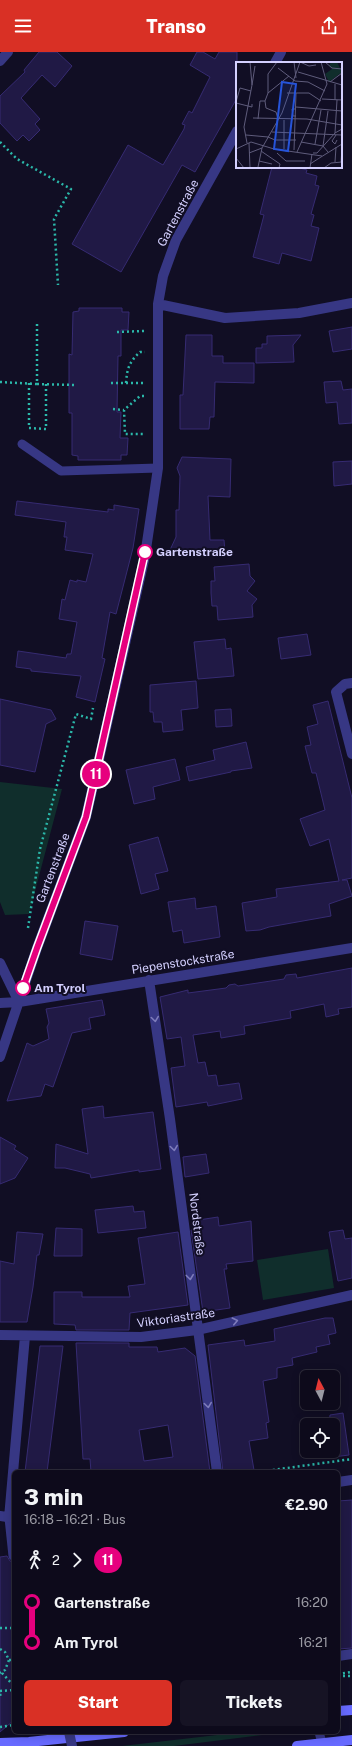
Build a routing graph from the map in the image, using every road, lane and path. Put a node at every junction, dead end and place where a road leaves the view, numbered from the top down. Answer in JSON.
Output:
{"nodes":[{"id":1,"x":8,"y":52,"type":"edge"},
{"id":2,"x":281,"y":52,"type":"edge"},
{"id":3,"x":0,"y":62,"type":"edge"},
{"id":4,"x":276,"y":62,"type":"edge"},
{"id":5,"x":236,"y":133,"type":"edge"},
{"id":6,"x":0,"y":142,"type":"edge"},
{"id":7,"x":58,"y":285,"type":"dead end"},
{"id":8,"x":352,"y":303,"type":"edge"},
{"id":9,"x":158,"y":304,"type":"junction"},
{"id":10,"x":38,"y":322,"type":"dead end"},
{"id":11,"x":158,"y":330,"type":"junction"},
{"id":12,"x":117,"y":332,"type":"dead end"},
{"id":13,"x":159,"y":351,"type":"junction"},
{"id":14,"x":0,"y":382,"type":"edge"},
{"id":15,"x":29,"y":383,"type":"junction"},
{"id":16,"x":111,"y":383,"type":"dead end"},
{"id":17,"x":126,"y":383,"type":"junction"},
{"id":18,"x":139,"y":383,"type":"dead end"},
{"id":19,"x":37,"y":384,"type":"junction"},
{"id":20,"x":46,"y":384,"type":"junction"},
{"id":21,"x":75,"y":384,"type":"dead end"},
{"id":22,"x":159,"y":396,"type":"junction"},
{"id":23,"x":113,"y":409,"type":"dead end"},
{"id":24,"x":124,"y":410,"type":"junction"},
{"id":25,"x":139,"y":434,"type":"dead end"},
{"id":26,"x":22,"y":444,"type":"dead end"},
{"id":27,"x":158,"y":468,"type":"junction"},
{"id":28,"x":352,"y":683,"type":"edge"},
{"id":29,"x":93,"y":708,"type":"dead end"},
{"id":30,"x":352,"y":754,"type":"edge"},
{"id":31,"x":37,"y":948,"type":"junction"},
{"id":32,"x":352,"y":948,"type":"edge"},
{"id":33,"x":0,"y":963,"type":"edge"},
{"id":34,"x":149,"y":980,"type":"junction"},
{"id":35,"x":19,"y":1002,"type":"junction"},
{"id":36,"x":0,"y":1003,"type":"edge"},
{"id":37,"x":0,"y":1057,"type":"edge"},
{"id":38,"x":352,"y":1295,"type":"edge"},
{"id":39,"x":197,"y":1330,"type":"junction"},
{"id":40,"x":0,"y":1335,"type":"edge"},
{"id":41,"x":25,"y":1336,"type":"junction"},
{"id":42,"x":352,"y":1459,"type":"edge"},
{"id":43,"x":12,"y":1470,"type":"edge"},
{"id":44,"x":217,"y":1470,"type":"edge"},
{"id":45,"x":272,"y":1470,"type":"edge"},
{"id":46,"x":12,"y":1474,"type":"edge"},
{"id":47,"x":352,"y":1480,"type":"edge"},
{"id":48,"x":340,"y":1482,"type":"edge"},
{"id":49,"x":8,"y":1517,"type":"edge"},
{"id":50,"x":12,"y":1556,"type":"dead end"},
{"id":51,"x":0,"y":1628,"type":"edge"},
{"id":52,"x":12,"y":1628,"type":"edge"},
{"id":53,"x":0,"y":1649,"type":"edge"},
{"id":54,"x":352,"y":1654,"type":"edge"},
{"id":55,"x":340,"y":1656,"type":"edge"},
{"id":56,"x":9,"y":1660,"type":"joint"},
{"id":57,"x":352,"y":1672,"type":"edge"},
{"id":58,"x":1,"y":1673,"type":"edge"},
{"id":59,"x":340,"y":1675,"type":"edge"},
{"id":60,"x":340,"y":1675,"type":"edge"},
{"id":61,"x":352,"y":1676,"type":"edge"},
{"id":62,"x":12,"y":1684,"type":"edge"},
{"id":63,"x":12,"y":1690,"type":"edge"},
{"id":64,"x":0,"y":1691,"type":"edge"},
{"id":65,"x":352,"y":1710,"type":"edge"},
{"id":66,"x":340,"y":1711,"type":"edge"},
{"id":67,"x":12,"y":1725,"type":"edge"},
{"id":68,"x":1,"y":1726,"type":"edge"},
{"id":69,"x":70,"y":1734,"type":"edge"},
{"id":70,"x":108,"y":1734,"type":"edge"},
{"id":71,"x":320,"y":1734,"type":"edge"},
{"id":72,"x":352,"y":1740,"type":"edge"},
{"id":73,"x":0,"y":1743,"type":"edge"},
{"id":74,"x":29,"y":1744,"type":"edge"},
{"id":75,"x":323,"y":1744,"type":"edge"},
{"id":76,"x":72,"y":1746,"type":"edge"},
{"id":77,"x":297,"y":1746,"type":"edge"}],
"edges":[{"from":1,"to":3,"type":"street"},
{"from":2,"to":4,"type":"street"},
{"from":5,"to":9,"type":"street","name":"Gartenstraße"},
{"from":6,"to":7,"type":"path"},
{"from":8,"to":9,"type":"street"},
{"from":9,"to":11,"type":"street","name":"Gartenstraße"},
{"from":10,"to":19,"type":"path"},
{"from":11,"to":12,"type":"path"},
{"from":11,"to":13,"type":"street","name":"Gartenstraße"},
{"from":13,"to":17,"type":"path"},
{"from":13,"to":22,"type":"street","name":"Gartenstraße"},
{"from":14,"to":15,"type":"path"},
{"from":15,"to":19,"type":"path"},
{"from":15,"to":20,"type":"path"},
{"from":16,"to":17,"type":"path"},
{"from":17,"to":18,"type":"path"},
{"from":19,"to":20,"type":"path"},
{"from":20,"to":21,"type":"path"},
{"from":22,"to":24,"type":"path"},
{"from":22,"to":27,"type":"street","name":"Gartenstraße"},
{"from":23,"to":24,"type":"path"},
{"from":24,"to":25,"type":"path"},
{"from":26,"to":27,"type":"lane"},
{"from":27,"to":31,"type":"street","name":"Gartenstraße"},
{"from":28,"to":30,"type":"street"},
{"from":29,"to":31,"type":"path"},
{"from":31,"to":35,"type":"street","name":"Gartenstraße"},
{"from":32,"to":34,"type":"street","name":"Piepenstockstraße"},
{"from":33,"to":35,"type":"street"},
{"from":34,"to":35,"type":"street","name":"Piepenstockstraße"},
{"from":34,"to":39,"type":"street","name":"Nordstraße","one_way":true},
{"from":35,"to":36,"type":"street","name":"Piepenstockstraße"},
{"from":35,"to":37,"type":"street","name":"Gartenstraße"},
{"from":39,"to":38,"type":"street","name":"Viktoriastraße","one_way":true},
{"from":39,"to":41,"type":"street","name":"Viktoriastraße"},
{"from":39,"to":44,"type":"street","name":"Nordstraße","one_way":true},
{"from":40,"to":41,"type":"street","name":"Viktoriastraße"},
{"from":41,"to":43,"type":"street"},
{"from":42,"to":45,"type":"path"},
{"from":46,"to":49,"type":"street"},
{"from":47,"to":48,"type":"street"},
{"from":49,"to":50,"type":"lane"},
{"from":51,"to":52,"type":"path"},
{"from":53,"to":56,"type":"path"},
{"from":54,"to":55,"type":"street"},
{"from":56,"to":58,"type":"path"},
{"from":57,"to":59,"type":"path"},
{"from":58,"to":62,"type":"path"},
{"from":60,"to":61,"type":"path"},
{"from":63,"to":64,"type":"path"},
{"from":65,"to":66,"type":"main road"},
{"from":67,"to":68,"type":"path"},
{"from":69,"to":76,"type":"street","bridge":true},
{"from":70,"to":74,"type":"main road"},
{"from":71,"to":75,"type":"lane"},
{"from":72,"to":75,"type":"main road"},
{"from":73,"to":74,"type":"main road"},
{"from":75,"to":77,"type":"main road"}]}
